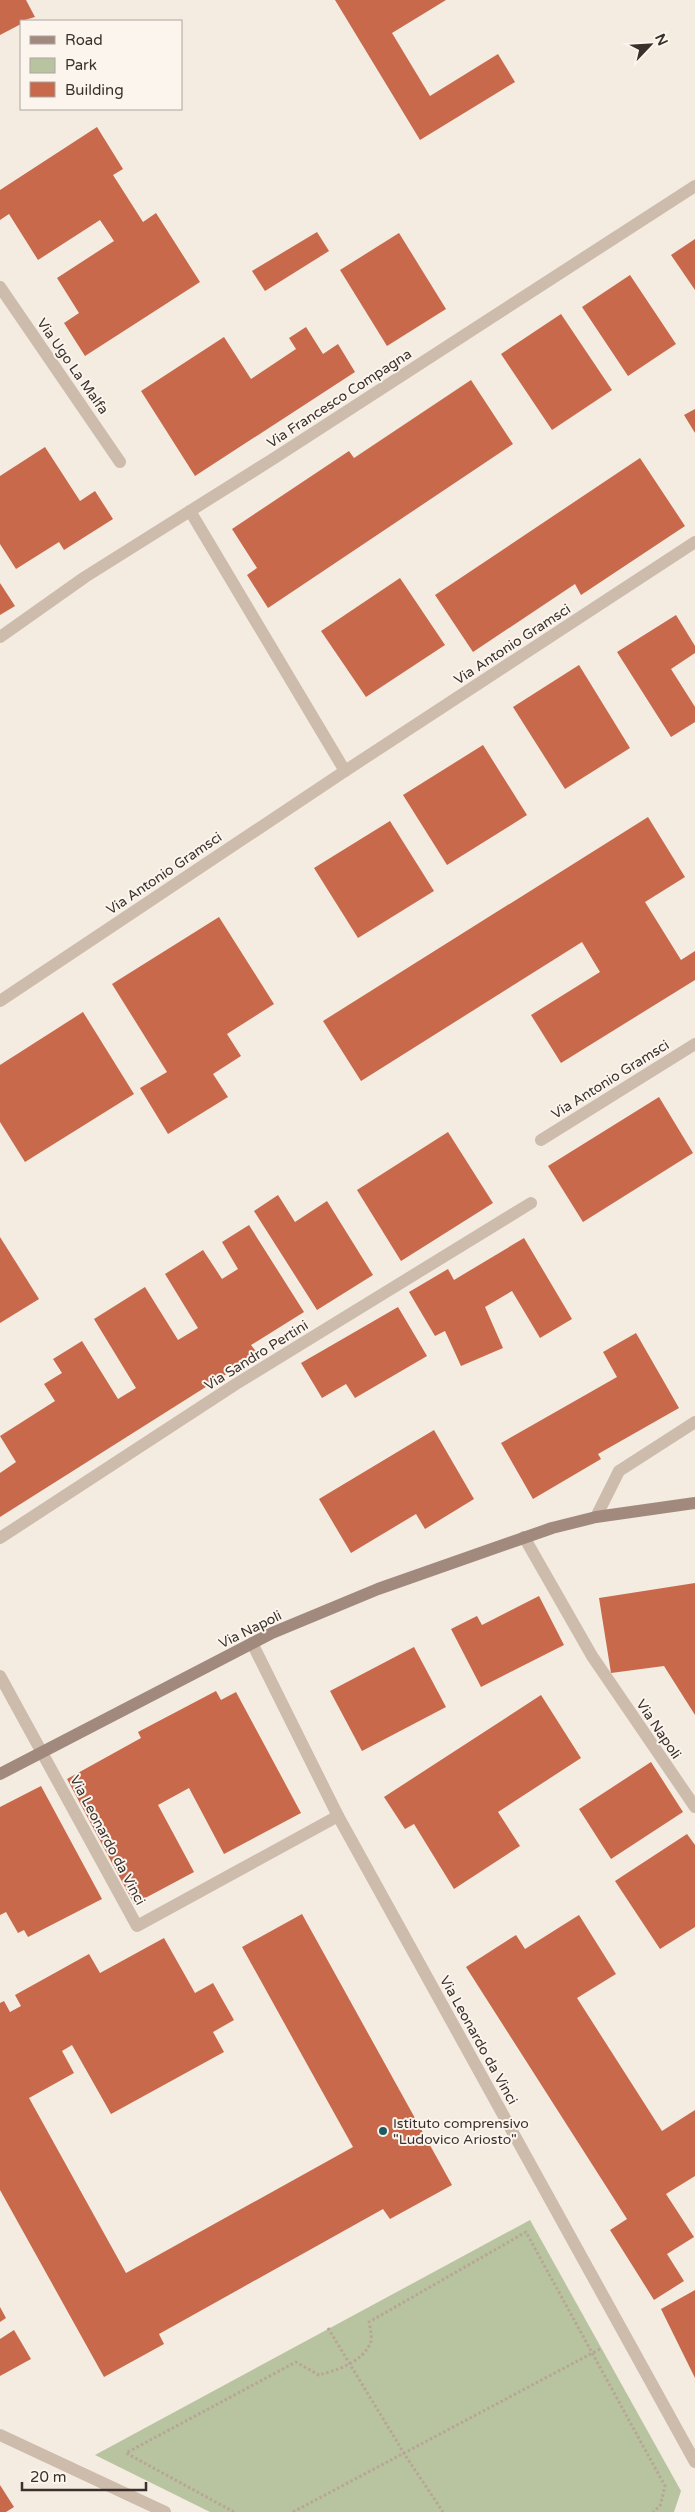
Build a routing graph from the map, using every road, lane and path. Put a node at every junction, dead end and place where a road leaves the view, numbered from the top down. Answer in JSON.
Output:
{"nodes":[{"id":1,"x":695,"y":186,"type":"edge"},
{"id":2,"x":0,"y":287,"type":"edge"},
{"id":3,"x":120,"y":462,"type":"dead end"},
{"id":4,"x":190,"y":511,"type":"junction"},
{"id":5,"x":695,"y":542,"type":"edge"},
{"id":6,"x":0,"y":637,"type":"edge"},
{"id":7,"x":345,"y":770,"type":"junction"},
{"id":8,"x":0,"y":1001,"type":"edge"},
{"id":9,"x":695,"y":1044,"type":"edge"},
{"id":10,"x":541,"y":1140,"type":"dead end"},
{"id":11,"x":531,"y":1203,"type":"dead end"},
{"id":12,"x":695,"y":1422,"type":"edge"},
{"id":13,"x":695,"y":1503,"type":"edge"},
{"id":14,"x":596,"y":1517,"type":"junction"},
{"id":15,"x":524,"y":1537,"type":"junction"},
{"id":16,"x":0,"y":1538,"type":"edge"},
{"id":17,"x":252,"y":1643,"type":"junction"},
{"id":18,"x":0,"y":1676,"type":"edge"},
{"id":19,"x":42,"y":1752,"type":"junction"},
{"id":20,"x":0,"y":1774,"type":"edge"},
{"id":21,"x":695,"y":1807,"type":"edge"},
{"id":22,"x":338,"y":1816,"type":"junction"},
{"id":23,"x":328,"y":2328,"type":"dead end"},
{"id":24,"x":625,"y":2336,"type":"junction"},
{"id":25,"x":591,"y":2353,"type":"junction"},
{"id":26,"x":350,"y":2364,"type":"junction"},
{"id":27,"x":0,"y":2435,"type":"edge"},
{"id":28,"x":405,"y":2455,"type":"junction"},
{"id":29,"x":695,"y":2462,"type":"edge"},
{"id":30,"x":165,"y":2512,"type":"edge"},
{"id":31,"x":234,"y":2512,"type":"edge"},
{"id":32,"x":293,"y":2512,"type":"edge"},
{"id":33,"x":443,"y":2512,"type":"edge"},
{"id":34,"x":653,"y":2512,"type":"edge"}],
"edges":[{"from":1,"to":4,"type":"street","name":"Via Francesco Compagna"},
{"from":2,"to":3,"type":"street","name":"Via Ugo La Malfa"},
{"from":4,"to":6,"type":"street","name":"Via Francesco Compagna"},
{"from":4,"to":7,"type":"street"},
{"from":5,"to":7,"type":"street","name":"Via Antonio Gramsci"},
{"from":7,"to":8,"type":"street","name":"Via Antonio Gramsci"},
{"from":9,"to":10,"type":"street","name":"Via Antonio Gramsci"},
{"from":11,"to":16,"type":"street","name":"Via Sandro Pertini"},
{"from":12,"to":14,"type":"street"},
{"from":13,"to":14,"type":"main road","name":"Via Napoli"},
{"from":14,"to":15,"type":"main road","name":"Via Napoli"},
{"from":15,"to":17,"type":"main road","name":"Via Napoli"},
{"from":15,"to":21,"type":"street","name":"Via Napoli"},
{"from":17,"to":19,"type":"main road","name":"Via Napoli"},
{"from":17,"to":22,"type":"street","name":"Via Leonardo da Vinci"},
{"from":18,"to":19,"type":"street"},
{"from":19,"to":20,"type":"main road","name":"Via Napoli"},
{"from":19,"to":22,"type":"street","name":"Via Leonardo da Vinci"},
{"from":22,"to":24,"type":"street","name":"Via Leonardo da Vinci"},
{"from":23,"to":26,"type":"path"},
{"from":24,"to":25,"type":"path"},
{"from":24,"to":29,"type":"street","name":"Via Leonardo da Vinci"},
{"from":25,"to":26,"type":"path"},
{"from":25,"to":28,"type":"path"},
{"from":25,"to":34,"type":"path"},
{"from":26,"to":28,"type":"path"},
{"from":26,"to":31,"type":"path"},
{"from":27,"to":30,"type":"street"},
{"from":28,"to":32,"type":"path"},
{"from":28,"to":33,"type":"path"}]}
